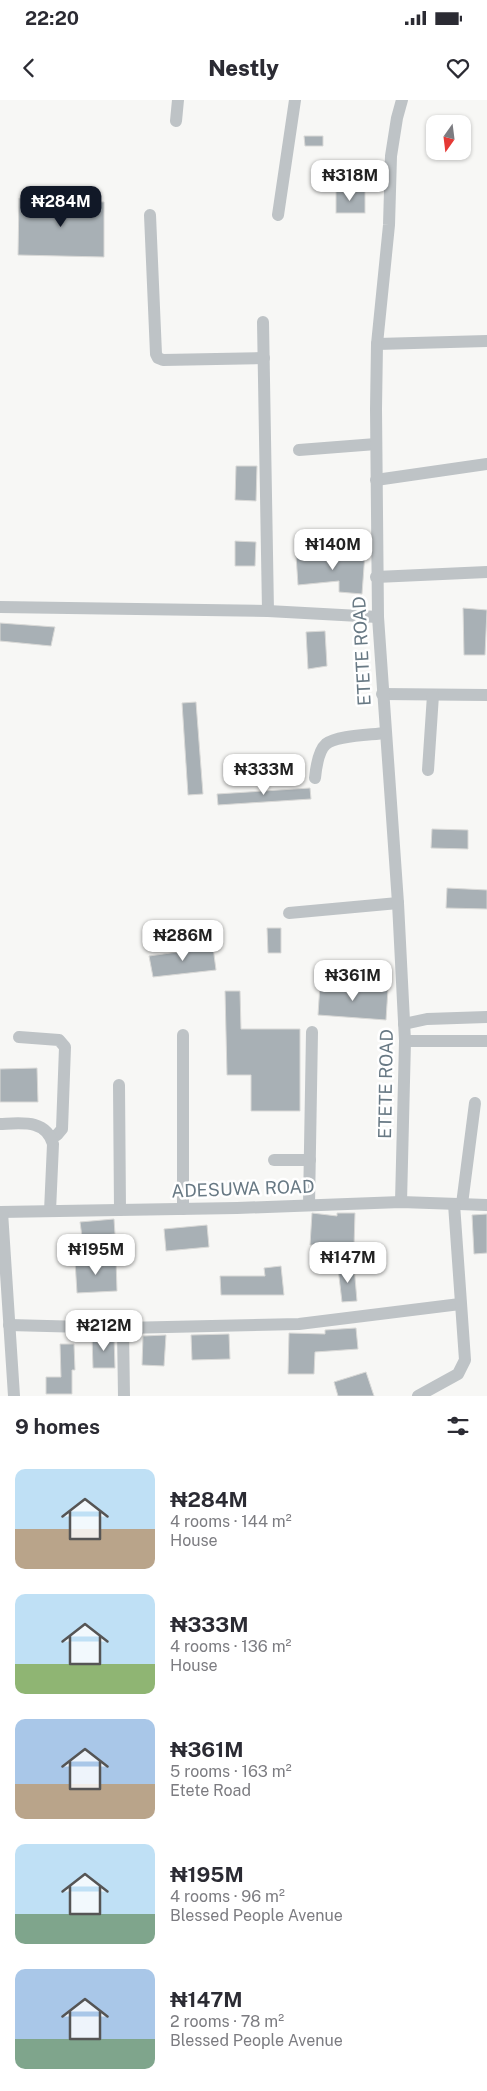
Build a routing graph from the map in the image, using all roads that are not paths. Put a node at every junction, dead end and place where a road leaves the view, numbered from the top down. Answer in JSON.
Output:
{"nodes":[{"id":1,"x":178,"y":100,"type":"edge"},
{"id":2,"x":295,"y":100,"type":"edge"},
{"id":3,"x":402,"y":100,"type":"edge"},
{"id":4,"x":176,"y":121,"type":"dead end"},
{"id":5,"x":150,"y":215,"type":"dead end"},
{"id":6,"x":278,"y":215,"type":"dead end"},
{"id":7,"x":263,"y":322,"type":"dead end"},
{"id":8,"x":487,"y":341,"type":"edge"},
{"id":9,"x":377,"y":344,"type":"junction"},
{"id":10,"x":264,"y":358,"type":"junction"},
{"id":11,"x":376,"y":444,"type":"junction"},
{"id":12,"x":299,"y":450,"type":"dead end"},
{"id":13,"x":487,"y":464,"type":"edge"},
{"id":14,"x":376,"y":480,"type":"junction"},
{"id":15,"x":487,"y":572,"type":"edge"},
{"id":16,"x":376,"y":577,"type":"junction"},
{"id":17,"x":0,"y":607,"type":"edge"},
{"id":18,"x":268,"y":611,"type":"junction"},
{"id":19,"x":378,"y":617,"type":"junction"},
{"id":20,"x":382,"y":694,"type":"junction"},
{"id":21,"x":433,"y":694,"type":"junction"},
{"id":22,"x":487,"y":695,"type":"edge"},
{"id":23,"x":385,"y":733,"type":"junction"},
{"id":24,"x":428,"y":770,"type":"dead end"},
{"id":25,"x":315,"y":778,"type":"dead end"},
{"id":26,"x":398,"y":902,"type":"junction"},
{"id":27,"x":288,"y":913,"type":"dead end"},
{"id":28,"x":487,"y":1017,"type":"edge"},
{"id":29,"x":404,"y":1024,"type":"junction"},
{"id":30,"x":312,"y":1032,"type":"dead end"},
{"id":31,"x":182,"y":1035,"type":"dead end"},
{"id":32,"x":19,"y":1037,"type":"dead end"},
{"id":33,"x":405,"y":1041,"type":"junction"},
{"id":34,"x":487,"y":1041,"type":"edge"},
{"id":35,"x":119,"y":1085,"type":"dead end"},
{"id":36,"x":475,"y":1102,"type":"dead end"},
{"id":37,"x":0,"y":1124,"type":"edge"},
{"id":38,"x":51,"y":1137,"type":"junction"},
{"id":39,"x":274,"y":1160,"type":"dead end"},
{"id":40,"x":310,"y":1160,"type":"junction"},
{"id":41,"x":401,"y":1202,"type":"junction"},
{"id":42,"x":458,"y":1204,"type":"junction"},
{"id":43,"x":309,"y":1205,"type":"junction"},
{"id":44,"x":487,"y":1205,"type":"edge"},
{"id":45,"x":183,"y":1209,"type":"junction"},
{"id":46,"x":120,"y":1210,"type":"junction"},
{"id":47,"x":50,"y":1211,"type":"junction"},
{"id":48,"x":1,"y":1212,"type":"edge"},
{"id":49,"x":460,"y":1304,"type":"junction"},
{"id":50,"x":9,"y":1324,"type":"junction"},
{"id":51,"x":123,"y":1328,"type":"junction"},
{"id":52,"x":14,"y":1396,"type":"edge"},
{"id":53,"x":124,"y":1396,"type":"edge"},
{"id":54,"x":418,"y":1396,"type":"edge"}],
"edges":[{"from":1,"to":4,"type":"street"},
{"from":2,"to":6,"type":"street"},
{"from":3,"to":9,"type":"street","name":"ETETE ROAD"},
{"from":5,"to":10,"type":"street"},
{"from":7,"to":10,"type":"street"},
{"from":8,"to":9,"type":"street"},
{"from":9,"to":11,"type":"street","name":"ETETE ROAD"},
{"from":10,"to":18,"type":"street"},
{"from":11,"to":12,"type":"street"},
{"from":11,"to":14,"type":"street","name":"ETETE ROAD"},
{"from":13,"to":14,"type":"street"},
{"from":14,"to":16,"type":"street","name":"ETETE ROAD"},
{"from":15,"to":16,"type":"street"},
{"from":16,"to":19,"type":"street","name":"ETETE ROAD"},
{"from":17,"to":18,"type":"street"},
{"from":18,"to":19,"type":"street"},
{"from":19,"to":20,"type":"street","name":"ETETE ROAD"},
{"from":20,"to":21,"type":"street"},
{"from":20,"to":23,"type":"street","name":"ETETE ROAD"},
{"from":21,"to":22,"type":"street"},
{"from":21,"to":24,"type":"street"},
{"from":23,"to":25,"type":"street"},
{"from":23,"to":26,"type":"street","name":"ETETE ROAD"},
{"from":26,"to":27,"type":"street"},
{"from":26,"to":29,"type":"street","name":"ETETE ROAD"},
{"from":28,"to":29,"type":"street"},
{"from":29,"to":33,"type":"street","name":"ETETE ROAD"},
{"from":30,"to":40,"type":"street"},
{"from":31,"to":45,"type":"street"},
{"from":32,"to":38,"type":"street"},
{"from":33,"to":34,"type":"street"},
{"from":33,"to":41,"type":"street","name":"ETETE ROAD"},
{"from":35,"to":46,"type":"street"},
{"from":36,"to":42,"type":"street"},
{"from":37,"to":38,"type":"street"},
{"from":38,"to":47,"type":"street"},
{"from":39,"to":40,"type":"street"},
{"from":40,"to":43,"type":"street"},
{"from":41,"to":42,"type":"street","name":"ADESUWA ROAD"},
{"from":41,"to":43,"type":"street","name":"ADESUWA ROAD"},
{"from":42,"to":44,"type":"street","name":"ADESUWA ROAD"},
{"from":42,"to":49,"type":"street"},
{"from":43,"to":45,"type":"street","name":"ADESUWA ROAD"},
{"from":45,"to":46,"type":"street","name":"ADESUWA ROAD"},
{"from":46,"to":47,"type":"street","name":"ADESUWA ROAD"},
{"from":47,"to":48,"type":"street","name":"ADESUWA ROAD"},
{"from":48,"to":50,"type":"street"},
{"from":49,"to":51,"type":"street"},
{"from":49,"to":54,"type":"street"},
{"from":50,"to":51,"type":"street"},
{"from":50,"to":52,"type":"street"},
{"from":51,"to":53,"type":"street"}]}
